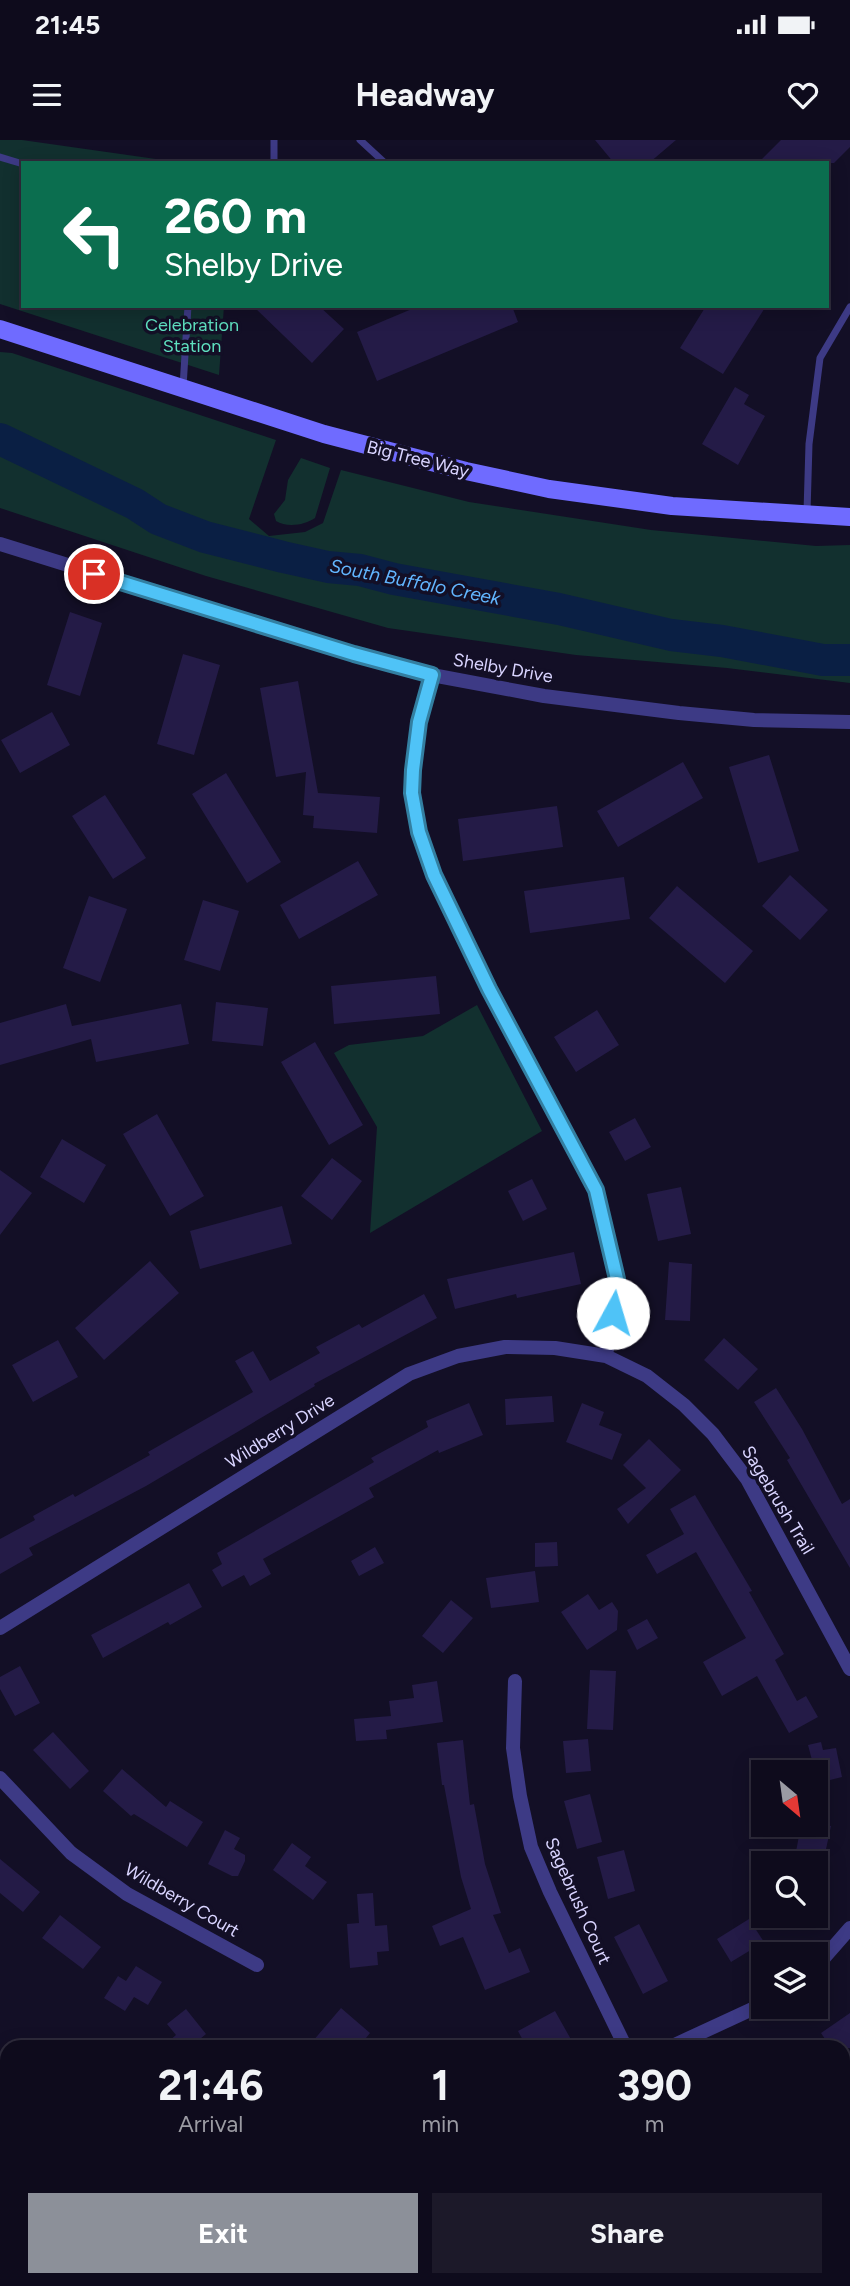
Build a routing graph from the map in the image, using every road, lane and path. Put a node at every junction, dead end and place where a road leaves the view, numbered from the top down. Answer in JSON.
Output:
{"nodes":[{"id":1,"x":274,"y":140,"type":"edge"},
{"id":2,"x":359,"y":140,"type":"edge"},
{"id":3,"x":0,"y":157,"type":"edge"},
{"id":4,"x":274,"y":161,"type":"edge"},
{"id":5,"x":383,"y":161,"type":"edge"},
{"id":6,"x":21,"y":163,"type":"edge"},
{"id":7,"x":850,"y":307,"type":"edge"},
{"id":8,"x":188,"y":308,"type":"edge"},
{"id":9,"x":0,"y":329,"type":"edge"},
{"id":10,"x":183,"y":388,"type":"junction"},
{"id":11,"x":807,"y":516,"type":"junction"},
{"id":12,"x":850,"y":517,"type":"edge"},
{"id":13,"x":0,"y":544,"type":"edge"},
{"id":14,"x":432,"y":675,"type":"junction"},
{"id":15,"x":850,"y":722,"type":"edge"},
{"id":16,"x":606,"y":1356,"type":"junction"},
{"id":17,"x":0,"y":1628,"type":"edge"},
{"id":18,"x":850,"y":1669,"type":"edge"},
{"id":19,"x":515,"y":1681,"type":"dead end"},
{"id":20,"x":0,"y":1778,"type":"edge"},
{"id":21,"x":850,"y":1928,"type":"edge"},
{"id":22,"x":828,"y":1953,"type":"edge"},
{"id":23,"x":257,"y":1965,"type":"dead end"},
{"id":24,"x":751,"y":2010,"type":"edge"},
{"id":25,"x":622,"y":2040,"type":"edge"},
{"id":26,"x":685,"y":2040,"type":"edge"}],
"edges":[{"from":1,"to":4,"type":"lane"},
{"from":2,"to":5,"type":"lane"},
{"from":3,"to":6,"type":"lane"},
{"from":7,"to":11,"type":"lane"},
{"from":8,"to":10,"type":"lane"},
{"from":9,"to":10,"type":"main road","name":"Big Tree Way"},
{"from":10,"to":11,"type":"main road","name":"Big Tree Way"},
{"from":11,"to":12,"type":"main road","name":"Big Tree Way"},
{"from":13,"to":14,"type":"street","name":"Shelby Drive"},
{"from":14,"to":15,"type":"street","name":"Shelby Drive"},
{"from":14,"to":16,"type":"street"},
{"from":16,"to":17,"type":"street","name":"Wildberry Drive"},
{"from":16,"to":18,"type":"street","name":"Sagebrush Trail"},
{"from":19,"to":25,"type":"street","name":"Sagebrush Court"},
{"from":20,"to":23,"type":"street","name":"Wildberry Court"},
{"from":21,"to":22,"type":"street"},
{"from":24,"to":26,"type":"street"}]}
